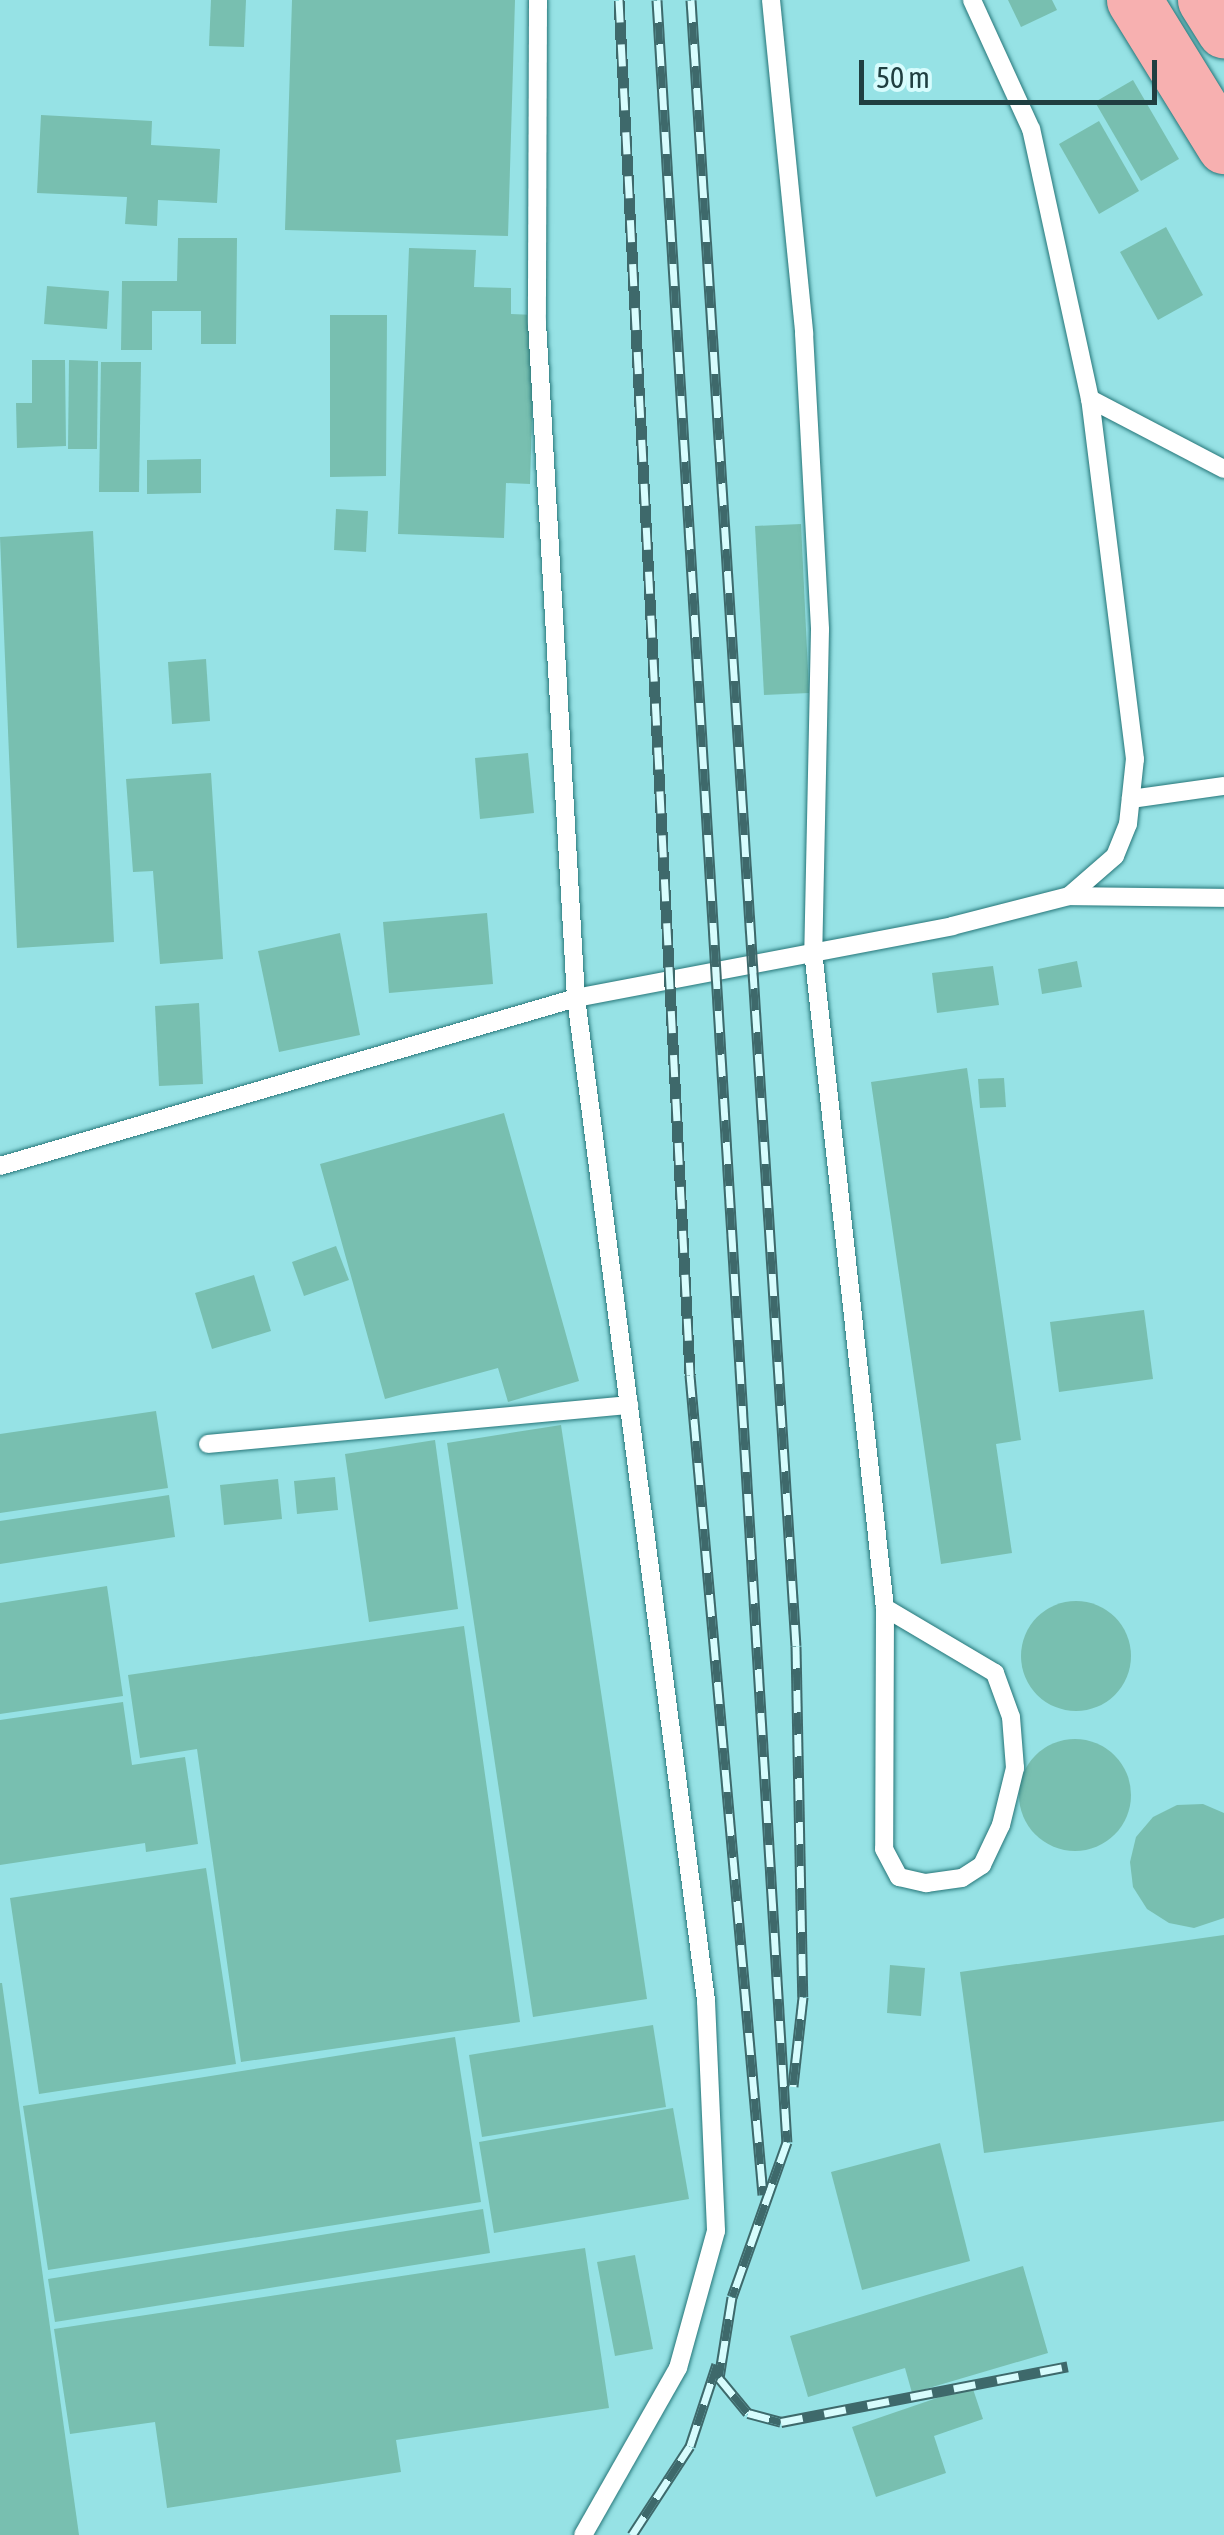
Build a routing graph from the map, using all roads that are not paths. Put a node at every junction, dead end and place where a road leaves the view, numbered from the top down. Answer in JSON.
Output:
{"nodes":[{"id":1,"x":538,"y":0,"type":"edge"},
{"id":2,"x":771,"y":0,"type":"edge"},
{"id":3,"x":972,"y":0,"type":"edge"},
{"id":4,"x":1134,"y":0,"type":"edge"},
{"id":5,"x":1205,"y":70,"type":"edge"},
{"id":6,"x":1224,"y":146,"type":"edge"},
{"id":7,"x":1090,"y":399,"type":"junction"},
{"id":8,"x":1224,"y":470,"type":"edge"},
{"id":9,"x":1224,"y":786,"type":"edge"},
{"id":10,"x":1131,"y":799,"type":"junction"},
{"id":11,"x":1069,"y":896,"type":"junction"},
{"id":12,"x":1224,"y":898,"type":"edge"},
{"id":13,"x":813,"y":951,"type":"junction"},
{"id":14,"x":576,"y":998,"type":"junction"},
{"id":15,"x":0,"y":1166,"type":"edge"},
{"id":16,"x":629,"y":1404,"type":"junction"},
{"id":17,"x":208,"y":1444,"type":"dead end"},
{"id":18,"x":886,"y":1608,"type":"junction"},
{"id":19,"x":583,"y":2535,"type":"edge"}],
"edges":[{"from":1,"to":14,"type":"lane"},
{"from":2,"to":13,"type":"lane"},
{"from":3,"to":7,"type":"lane"},
{"from":4,"to":5,"type":"highway"},
{"from":5,"to":6,"type":"highway"},
{"from":7,"to":8,"type":"lane"},
{"from":7,"to":10,"type":"lane"},
{"from":9,"to":10,"type":"lane"},
{"from":10,"to":11,"type":"lane"},
{"from":11,"to":12,"type":"lane"},
{"from":11,"to":13,"type":"lane"},
{"from":13,"to":14,"type":"lane"},
{"from":13,"to":18,"type":"lane"},
{"from":14,"to":15,"type":"lane"},
{"from":14,"to":16,"type":"lane"},
{"from":16,"to":17,"type":"lane"},
{"from":16,"to":19,"type":"lane"},
{"from":18,"to":18,"type":"lane"}]}
